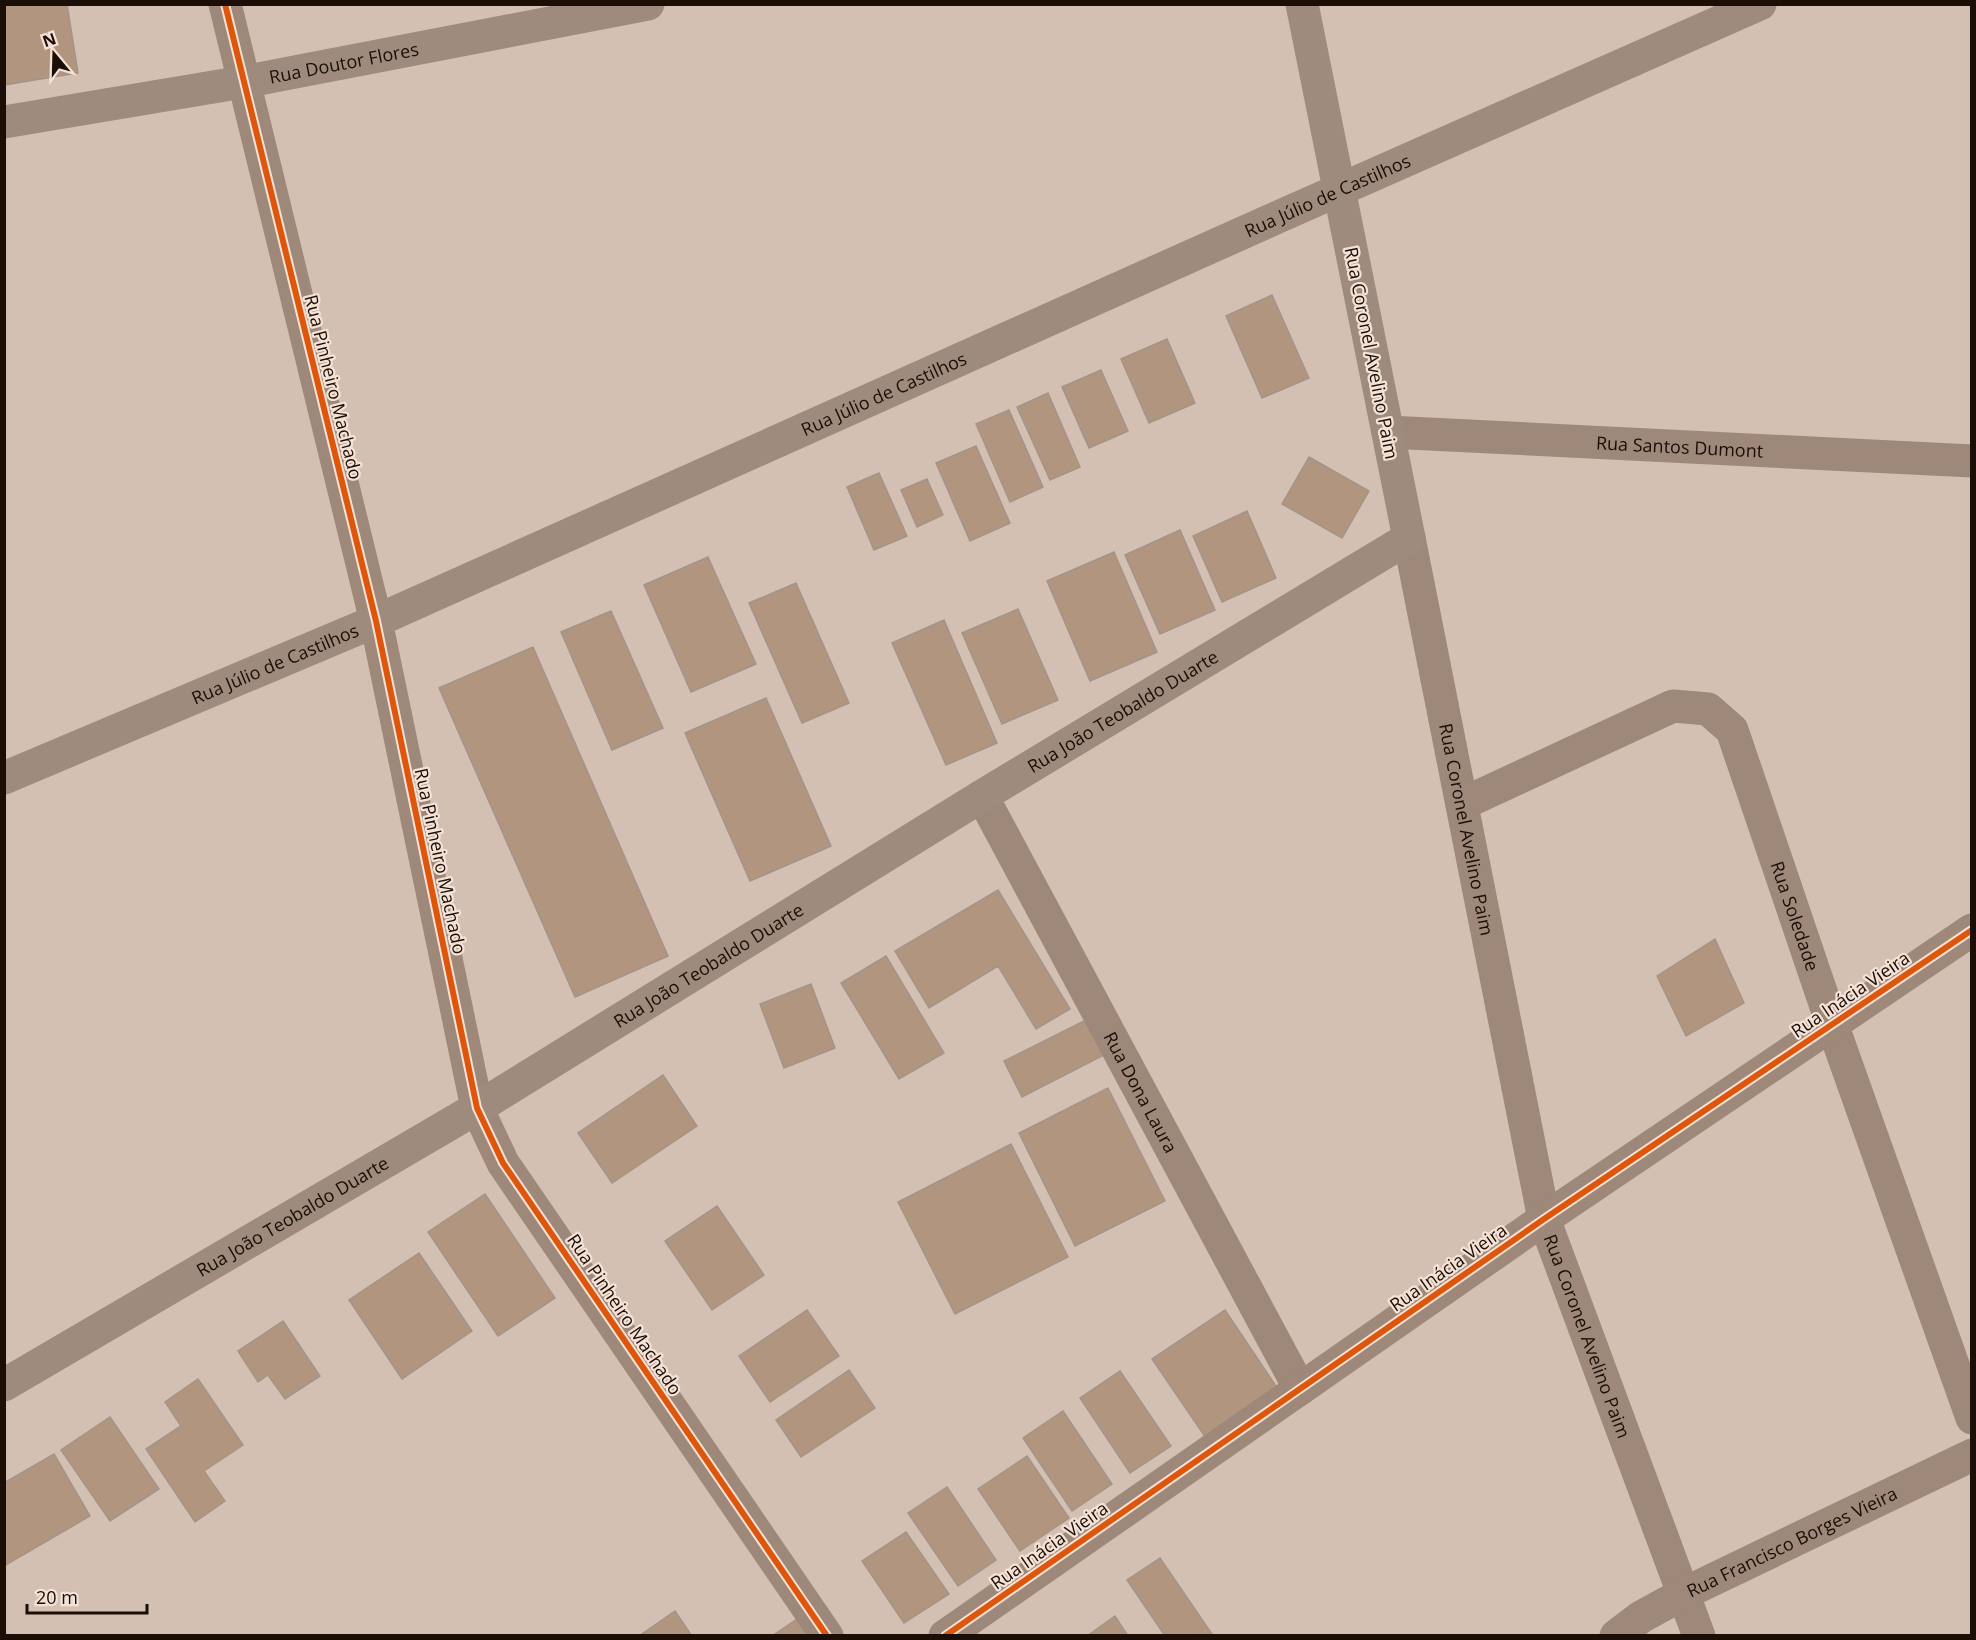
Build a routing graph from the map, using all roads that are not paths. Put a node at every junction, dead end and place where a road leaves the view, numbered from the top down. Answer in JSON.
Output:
{"nodes":[{"id":1,"x":225,"y":4,"type":"edge"},
{"id":2,"x":648,"y":4,"type":"edge"},
{"id":3,"x":1302,"y":4,"type":"edge"},
{"id":4,"x":1760,"y":4,"type":"edge"},
{"id":5,"x":243,"y":82,"type":"junction"},
{"id":6,"x":4,"y":122,"type":"edge"},
{"id":7,"x":1340,"y":190,"type":"junction"},
{"id":8,"x":1388,"y":432,"type":"junction"},
{"id":9,"x":1971,"y":461,"type":"edge"},
{"id":10,"x":1409,"y":538,"type":"junction"},
{"id":11,"x":376,"y":621,"type":"junction"},
{"id":12,"x":4,"y":778,"type":"edge"},
{"id":13,"x":982,"y":796,"type":"junction"},
{"id":14,"x":1462,"y":804,"type":"junction"},
{"id":15,"x":1971,"y":930,"type":"edge"},
{"id":16,"x":1832,"y":1024,"type":"junction"},
{"id":17,"x":477,"y":1108,"type":"junction"},
{"id":18,"x":1544,"y":1219,"type":"junction"},
{"id":19,"x":4,"y":1385,"type":"edge"},
{"id":20,"x":1300,"y":1389,"type":"junction"},
{"id":21,"x":1971,"y":1418,"type":"edge"},
{"id":22,"x":1971,"y":1455,"type":"edge"},
{"id":23,"x":1683,"y":1594,"type":"junction"},
{"id":24,"x":827,"y":1635,"type":"edge"},
{"id":25,"x":945,"y":1635,"type":"edge"},
{"id":26,"x":1616,"y":1635,"type":"edge"},
{"id":27,"x":1699,"y":1635,"type":"edge"}],
"edges":[{"from":1,"to":5,"type":"street","name":"Rua Pinheiro Machado"},
{"from":2,"to":5,"type":"main road","name":"Rua Doutor Flores"},
{"from":3,"to":7,"type":"main road","name":"Rua Coronel Avelino Paim"},
{"from":4,"to":7,"type":"main road","name":"Rua Júlio de Castilhos"},
{"from":5,"to":6,"type":"main road","name":"Rua Doutor Flores"},
{"from":5,"to":11,"type":"street","name":"Rua Pinheiro Machado"},
{"from":7,"to":8,"type":"main road","name":"Rua Coronel Avelino Paim"},
{"from":7,"to":11,"type":"main road","name":"Rua Júlio de Castilhos"},
{"from":8,"to":9,"type":"street","name":"Rua Santos Dumont"},
{"from":8,"to":10,"type":"main road","name":"Rua Coronel Avelino Paim"},
{"from":10,"to":13,"type":"main road","name":"Rua João Teobaldo Duarte"},
{"from":10,"to":14,"type":"street","name":"Rua Coronel Avelino Paim"},
{"from":11,"to":12,"type":"main road","name":"Rua Júlio de Castilhos"},
{"from":11,"to":17,"type":"street","name":"Rua Pinheiro Machado"},
{"from":13,"to":17,"type":"main road","name":"Rua João Teobaldo Duarte"},
{"from":13,"to":20,"type":"street","name":"Rua Dona Laura"},
{"from":14,"to":16,"type":"street","name":"Rua Soledade"},
{"from":14,"to":18,"type":"street","name":"Rua Coronel Avelino Paim"},
{"from":15,"to":16,"type":"street","name":"Rua Inácia Vieira"},
{"from":16,"to":18,"type":"street","name":"Rua Inácia Vieira"},
{"from":16,"to":21,"type":"street","name":"Rua Soledade"},
{"from":17,"to":19,"type":"main road","name":"Rua João Teobaldo Duarte"},
{"from":17,"to":24,"type":"street","name":"Rua Pinheiro Machado"},
{"from":18,"to":20,"type":"street","name":"Rua Inácia Vieira"},
{"from":18,"to":23,"type":"street","name":"Rua Coronel Avelino Paim"},
{"from":20,"to":25,"type":"street","name":"Rua Inácia Vieira"},
{"from":22,"to":23,"type":"street","name":"Rua Francisco Borges Vieira"},
{"from":23,"to":26,"type":"street","name":"Rua Francisco Borges Vieira"},
{"from":23,"to":27,"type":"street","name":"Rua Coronel Avelino Paim"}]}
